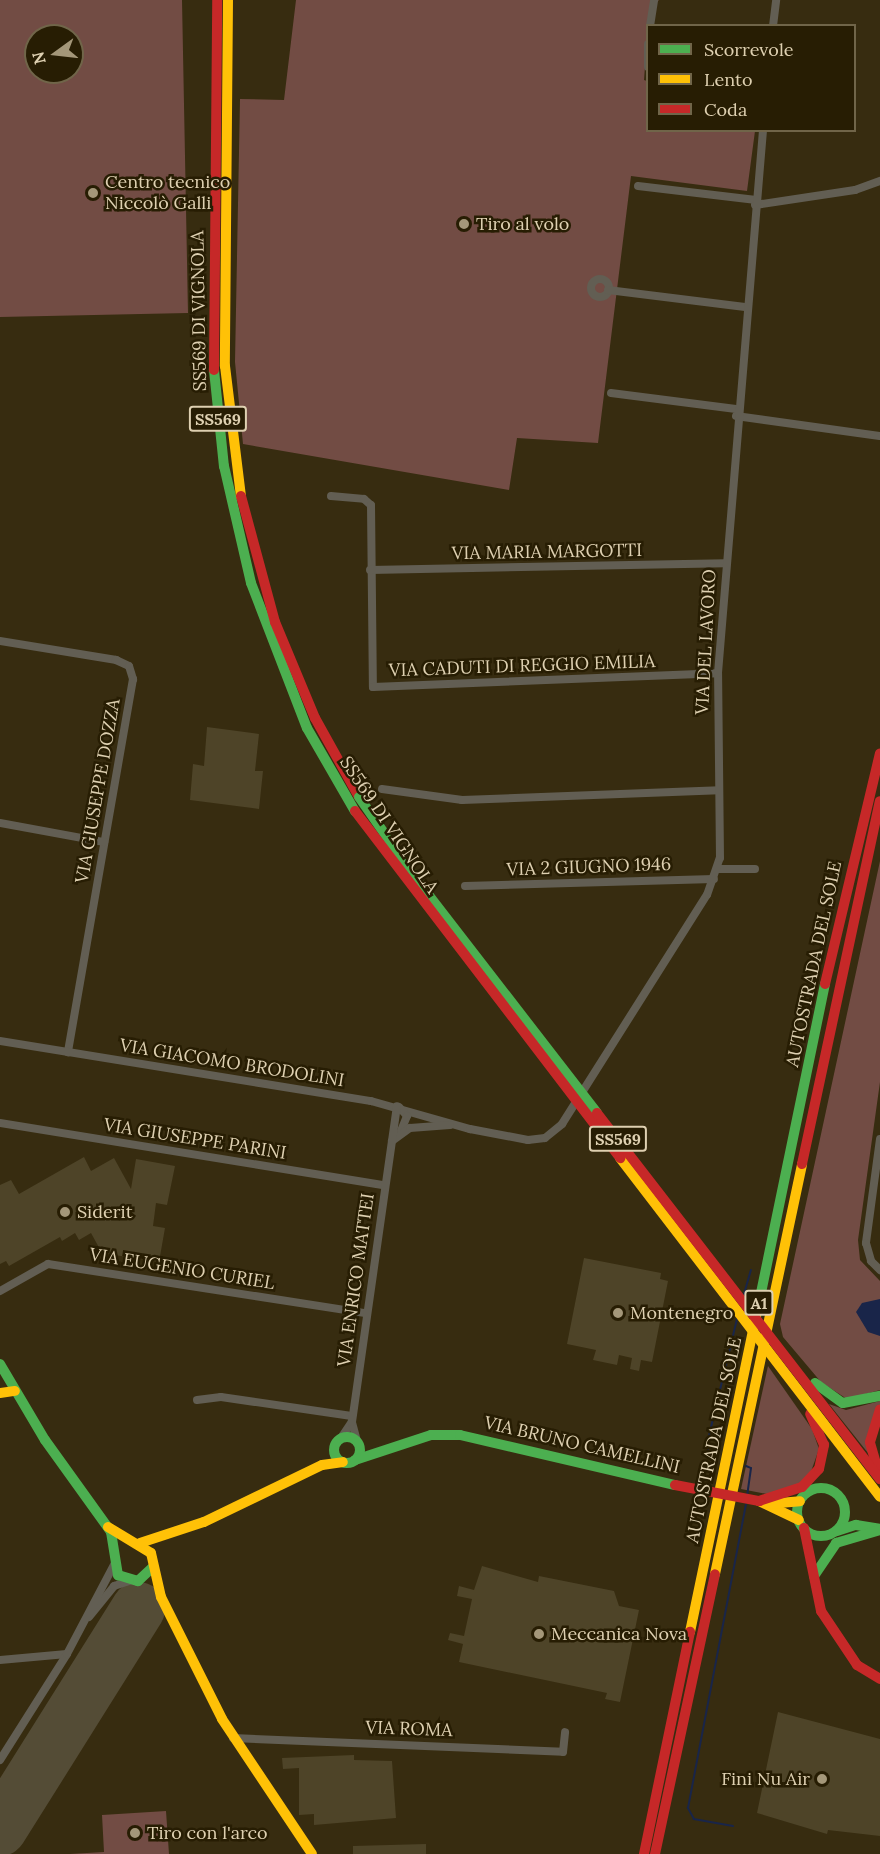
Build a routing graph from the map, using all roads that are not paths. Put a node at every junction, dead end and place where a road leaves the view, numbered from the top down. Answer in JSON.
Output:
{"nodes":[{"id":1,"x":217,"y":0,"type":"edge"},
{"id":2,"x":228,"y":0,"type":"edge"},
{"id":3,"x":654,"y":0,"type":"edge"},
{"id":4,"x":776,"y":0,"type":"edge"},
{"id":5,"x":650,"y":24,"type":"edge"},
{"id":6,"x":773,"y":24,"type":"edge"},
{"id":7,"x":763,"y":132,"type":"edge"},
{"id":8,"x":880,"y":181,"type":"edge"},
{"id":9,"x":639,"y":186,"type":"dead end"},
{"id":10,"x":755,"y":202,"type":"junction"},
{"id":11,"x":608,"y":290,"type":"dead end"},
{"id":12,"x":745,"y":307,"type":"junction"},
{"id":13,"x":611,"y":393,"type":"dead end"},
{"id":14,"x":736,"y":413,"type":"junction"},
{"id":15,"x":880,"y":436,"type":"edge"},
{"id":16,"x":331,"y":496,"type":"dead end"},
{"id":17,"x":725,"y":563,"type":"junction"},
{"id":18,"x":370,"y":570,"type":"junction"},
{"id":19,"x":0,"y":641,"type":"edge"},
{"id":20,"x":718,"y":673,"type":"junction"},
{"id":21,"x":880,"y":753,"type":"edge"},
{"id":22,"x":382,"y":789,"type":"dead end"},
{"id":23,"x":719,"y":790,"type":"junction"},
{"id":24,"x":880,"y":801,"type":"edge"},
{"id":25,"x":0,"y":823,"type":"edge"},
{"id":26,"x":104,"y":842,"type":"junction"},
{"id":27,"x":717,"y":869,"type":"junction"},
{"id":28,"x":755,"y":869,"type":"dead end"},
{"id":29,"x":714,"y":879,"type":"junction"},
{"id":30,"x":465,"y":886,"type":"dead end"},
{"id":31,"x":0,"y":1041,"type":"edge"},
{"id":32,"x":68,"y":1052,"type":"junction"},
{"id":33,"x":397,"y":1106,"type":"junction"},
{"id":34,"x":0,"y":1123,"type":"edge"},
{"id":35,"x":457,"y":1125,"type":"junction"},
{"id":36,"x":399,"y":1133,"type":"junction"},
{"id":37,"x":880,"y":1139,"type":"edge"},
{"id":38,"x":392,"y":1142,"type":"junction"},
{"id":39,"x":384,"y":1185,"type":"junction"},
{"id":40,"x":880,"y":1270,"type":"edge"},
{"id":41,"x":0,"y":1292,"type":"edge"},
{"id":42,"x":737,"y":1293,"type":"junction"},
{"id":43,"x":365,"y":1313,"type":"junction"},
{"id":44,"x":0,"y":1364,"type":"edge"},
{"id":45,"x":14,"y":1388,"type":"junction"},
{"id":46,"x":796,"y":1389,"type":"junction"},
{"id":47,"x":0,"y":1393,"type":"edge"},
{"id":48,"x":880,"y":1396,"type":"edge"},
{"id":49,"x":197,"y":1400,"type":"dead end"},
{"id":50,"x":880,"y":1410,"type":"edge"},
{"id":51,"x":352,"y":1419,"type":"junction"},
{"id":52,"x":341,"y":1437,"type":"junction"},
{"id":53,"x":357,"y":1442,"type":"junction"},
{"id":54,"x":333,"y":1449,"type":"junction"},
{"id":55,"x":389,"y":1450,"type":"junction"},
{"id":56,"x":355,"y":1460,"type":"junction"},
{"id":57,"x":343,"y":1462,"type":"junction"},
{"id":58,"x":322,"y":1466,"type":"junction"},
{"id":59,"x":880,"y":1478,"type":"edge"},
{"id":60,"x":880,"y":1497,"type":"edge"},
{"id":61,"x":800,"y":1501,"type":"junction"},
{"id":62,"x":763,"y":1502,"type":"junction"},
{"id":63,"x":844,"y":1505,"type":"junction"},
{"id":64,"x":801,"y":1524,"type":"junction"},
{"id":65,"x":866,"y":1526,"type":"junction"},
{"id":66,"x":108,"y":1527,"type":"junction"},
{"id":67,"x":880,"y":1530,"type":"edge"},
{"id":68,"x":833,"y":1533,"type":"junction"},
{"id":69,"x":166,"y":1538,"type":"junction"},
{"id":70,"x":138,"y":1543,"type":"junction"},
{"id":71,"x":115,"y":1559,"type":"junction"},
{"id":72,"x":153,"y":1565,"type":"junction"},
{"id":73,"x":814,"y":1576,"type":"junction"},
{"id":74,"x":141,"y":1580,"type":"junction"},
{"id":75,"x":129,"y":1581,"type":"junction"},
{"id":76,"x":160,"y":1597,"type":"junction"},
{"id":77,"x":86,"y":1620,"type":"junction"},
{"id":78,"x":67,"y":1654,"type":"junction"},
{"id":79,"x":0,"y":1660,"type":"edge"},
{"id":80,"x":880,"y":1679,"type":"edge"},
{"id":81,"x":565,"y":1732,"type":"dead end"},
{"id":82,"x":233,"y":1738,"type":"junction"},
{"id":83,"x":0,"y":1760,"type":"edge"},
{"id":84,"x":312,"y":1854,"type":"edge"},
{"id":85,"x":644,"y":1854,"type":"edge"},
{"id":86,"x":655,"y":1854,"type":"edge"}],
"edges":[{"from":1,"to":46,"type":"main road","name":"SS569 DI VIGNOLA","number":"SS569","bridge":true},
{"from":2,"to":42,"type":"main road","name":"SS569 DI VIGNOLA","number":"SS569","bridge":true},
{"from":3,"to":5,"type":"street"},
{"from":4,"to":6,"type":"street"},
{"from":7,"to":10,"type":"street","name":"VIA DEL LAVORO"},
{"from":8,"to":10,"type":"street"},
{"from":9,"to":10,"type":"street"},
{"from":10,"to":12,"type":"street","name":"VIA DEL LAVORO"},
{"from":11,"to":12,"type":"street"},
{"from":12,"to":14,"type":"street","name":"VIA DEL LAVORO"},
{"from":13,"to":14,"type":"street"},
{"from":14,"to":15,"type":"street"},
{"from":14,"to":17,"type":"street","name":"VIA DEL LAVORO"},
{"from":16,"to":18,"type":"street","name":"VIA CADUTI DI REGGIO EMILIA"},
{"from":17,"to":18,"type":"street","name":"VIA MARIA MARGOTTI"},
{"from":17,"to":20,"type":"street","name":"VIA DEL LAVORO"},
{"from":18,"to":20,"type":"street","name":"VIA CADUTI DI REGGIO EMILIA"},
{"from":19,"to":26,"type":"street","name":"VIA GIUSEPPE DOZZA"},
{"from":20,"to":23,"type":"street","name":"VIA DEL LAVORO"},
{"from":21,"to":85,"type":"main road","name":"AUTOSTRADA DEL SOLE","number":"A1"},
{"from":22,"to":23,"type":"street"},
{"from":23,"to":27,"type":"street","name":"VIA DEL LAVORO"},
{"from":24,"to":86,"type":"main road","name":"AUTOSTRADA DEL SOLE","number":"A1"},
{"from":25,"to":26,"type":"street"},
{"from":26,"to":32,"type":"street","name":"VIA GIUSEPPE DOZZA"},
{"from":27,"to":28,"type":"street"},
{"from":27,"to":29,"type":"street","name":"VIA DEL LAVORO"},
{"from":29,"to":30,"type":"street","name":"VIA 2 GIUGNO 1946"},
{"from":29,"to":35,"type":"street","name":"VIA DEL LAVORO"},
{"from":31,"to":32,"type":"street","name":"VIA GIACOMO BRODOLINI"},
{"from":32,"to":33,"type":"street","name":"VIA GIACOMO BRODOLINI"},
{"from":33,"to":35,"type":"street","name":"VIA GIACOMO BRODOLINI"},
{"from":33,"to":36,"type":"street"},
{"from":33,"to":38,"type":"street","name":"VIA ENRICO MATTEI"},
{"from":34,"to":39,"type":"street","name":"VIA GIUSEPPE PARINI"},
{"from":35,"to":36,"type":"street"},
{"from":36,"to":38,"type":"street","name":"VIA ENRICO MATTEI"},
{"from":37,"to":40,"type":"street"},
{"from":38,"to":39,"type":"street","name":"VIA ENRICO MATTEI"},
{"from":39,"to":43,"type":"street","name":"VIA ENRICO MATTEI"},
{"from":41,"to":43,"type":"street","name":"VIA EUGENIO CURIEL"},
{"from":42,"to":48,"type":"main road","bridge":true},
{"from":42,"to":59,"type":"main road","name":"SS569 DI VIGNOLA","number":"SS569","bridge":true},
{"from":43,"to":51,"type":"street","name":"VIA ENRICO MATTEI"},
{"from":44,"to":45,"type":"main road"},
{"from":45,"to":47,"type":"main road"},
{"from":45,"to":66,"type":"main road"},
{"from":46,"to":60,"type":"main road","name":"SS569 DI VIGNOLA","number":"SS569","bridge":true},
{"from":46,"to":62,"type":"main road","bridge":true},
{"from":49,"to":51,"type":"street"},
{"from":50,"to":59,"type":"main road"},
{"from":51,"to":52,"type":"street","name":"VIA ENRICO MATTEI"},
{"from":51,"to":53,"type":"street","name":"VIA ENRICO MATTEI"},
{"from":52,"to":53,"type":"main road"},
{"from":52,"to":54,"type":"main road"},
{"from":53,"to":55,"type":"main road"},
{"from":53,"to":56,"type":"main road"},
{"from":54,"to":57,"type":"main road"},
{"from":54,"to":58,"type":"main road"},
{"from":55,"to":56,"type":"main road","name":"VIA BRUNO CAMELLINI"},
{"from":55,"to":62,"type":"main road","name":"VIA BRUNO CAMELLINI","bridge":true},
{"from":56,"to":57,"type":"main road","name":"VIA BRUNO CAMELLINI"},
{"from":57,"to":58,"type":"main road","name":"VIA BRUNO CAMELLINI"},
{"from":58,"to":69,"type":"main road","name":"VIA BRUNO CAMELLINI"},
{"from":61,"to":62,"type":"main road"},
{"from":61,"to":63,"type":"main road"},
{"from":61,"to":64,"type":"main road"},
{"from":62,"to":64,"type":"main road"},
{"from":63,"to":65,"type":"main road"},
{"from":63,"to":68,"type":"main road"},
{"from":64,"to":68,"type":"main road"},
{"from":64,"to":73,"type":"main road"},
{"from":65,"to":67,"type":"main road"},
{"from":65,"to":68,"type":"main road"},
{"from":66,"to":70,"type":"main road"},
{"from":66,"to":71,"type":"main road"},
{"from":67,"to":73,"type":"main road"},
{"from":69,"to":70,"type":"main road","name":"VIA BRUNO CAMELLINI"},
{"from":69,"to":72,"type":"main road"},
{"from":70,"to":71,"type":"main road"},
{"from":70,"to":72,"type":"main road"},
{"from":71,"to":75,"type":"main road"},
{"from":71,"to":77,"type":"street"},
{"from":72,"to":74,"type":"main road"},
{"from":72,"to":76,"type":"main road"},
{"from":73,"to":80,"type":"main road"},
{"from":74,"to":75,"type":"main road"},
{"from":74,"to":76,"type":"main road"},
{"from":75,"to":77,"type":"street"},
{"from":76,"to":82,"type":"main road"},
{"from":77,"to":78,"type":"street"},
{"from":78,"to":79,"type":"street"},
{"from":78,"to":83,"type":"street"},
{"from":81,"to":82,"type":"street","name":"VIA ROMA"},
{"from":82,"to":84,"type":"main road"}]}
